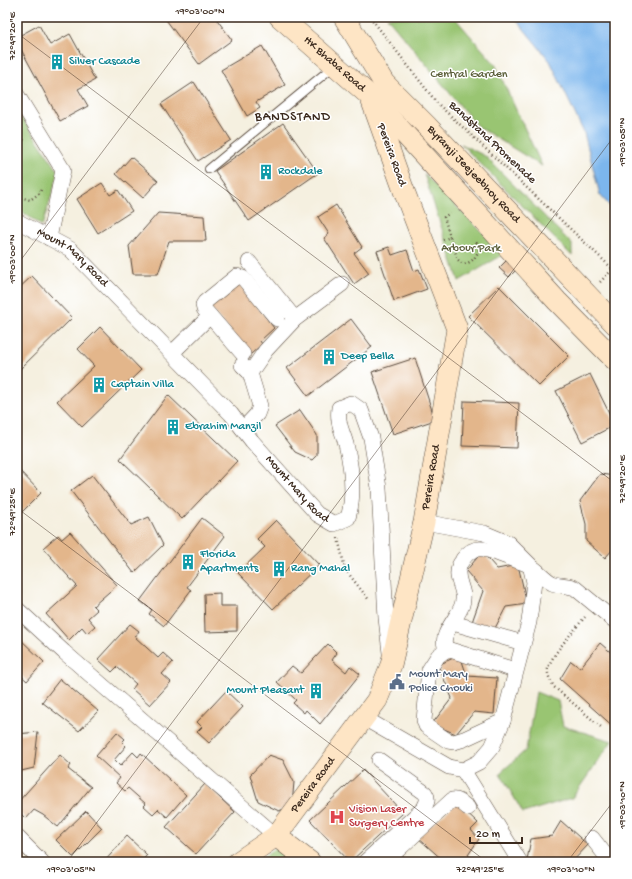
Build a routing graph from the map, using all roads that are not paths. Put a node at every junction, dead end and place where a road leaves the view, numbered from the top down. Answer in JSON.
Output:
{"nodes":[{"id":1,"x":280,"y":17,"type":"edge"},
{"id":2,"x":344,"y":17,"type":"edge"},
{"id":3,"x":335,"y":66,"type":"junction"},
{"id":4,"x":377,"y":89,"type":"junction"},
{"id":5,"x":17,"y":95,"type":"edge"},
{"id":6,"x":209,"y":169,"type":"dead end"},
{"id":7,"x":17,"y":222,"type":"edge"},
{"id":8,"x":48,"y":238,"type":"junction"},
{"id":9,"x":249,"y":262,"type":"dead end"},
{"id":10,"x":342,"y":284,"type":"dead end"},
{"id":11,"x":210,"y":316,"type":"junction"},
{"id":12,"x":277,"y":319,"type":"dead end"},
{"id":13,"x":295,"y":319,"type":"junction"},
{"id":14,"x":615,"y":324,"type":"edge"},
{"id":15,"x":172,"y":353,"type":"junction"},
{"id":16,"x":615,"y":360,"type":"edge"},
{"id":17,"x":245,"y":364,"type":"junction"},
{"id":18,"x":243,"y":429,"type":"junction"},
{"id":19,"x":424,"y":522,"type":"junction"},
{"id":20,"x":530,"y":565,"type":"junction"},
{"id":21,"x":17,"y":609,"type":"edge"},
{"id":22,"x":615,"y":621,"type":"edge"},
{"id":23,"x":453,"y":623,"type":"junction"},
{"id":24,"x":523,"y":643,"type":"junction"},
{"id":25,"x":447,"y":649,"type":"junction"},
{"id":26,"x":391,"y":665,"type":"junction"},
{"id":27,"x":515,"y":670,"type":"junction"},
{"id":28,"x":364,"y":718,"type":"junction"},
{"id":29,"x":503,"y":721,"type":"junction"},
{"id":30,"x":379,"y":760,"type":"dead end"},
{"id":31,"x":463,"y":770,"type":"junction"},
{"id":32,"x":468,"y":808,"type":"dead end"},
{"id":33,"x":276,"y":836,"type":"junction"},
{"id":34,"x":17,"y":837,"type":"edge"},
{"id":35,"x":592,"y":838,"type":"dead end"},
{"id":36,"x":42,"y":862,"type":"edge"},
{"id":37,"x":238,"y":862,"type":"edge"},
{"id":38,"x":310,"y":862,"type":"edge"},
{"id":39,"x":366,"y":862,"type":"edge"},
{"id":40,"x":385,"y":862,"type":"edge"},
{"id":41,"x":520,"y":862,"type":"edge"},
{"id":42,"x":611,"y":862,"type":"edge"}],
"edges":[{"from":1,"to":3,"type":"street","name":"HK Bhaba Road"},
{"from":2,"to":4,"type":"street","name":"Byramji Jeejeebhoy Road"},
{"from":3,"to":4,"type":"street","name":"HK Bhaba Road"},
{"from":3,"to":6,"type":"lane"},
{"from":4,"to":14,"type":"street","name":"Byramji Jeejeebhoy Road"},
{"from":4,"to":16,"type":"street","name":"Byramji Jeejeebhoy Road"},
{"from":4,"to":19,"type":"street","name":"Pereira Road"},
{"from":5,"to":8,"type":"street"},
{"from":7,"to":8,"type":"street","name":"Mount Mary Road"},
{"from":8,"to":15,"type":"street","name":"Mount Mary Road"},
{"from":9,"to":13,"type":"street"},
{"from":10,"to":13,"type":"street"},
{"from":11,"to":12,"type":"street"},
{"from":11,"to":15,"type":"street"},
{"from":11,"to":17,"type":"street"},
{"from":13,"to":17,"type":"street"},
{"from":15,"to":18,"type":"street","name":"Mount Mary Road"},
{"from":17,"to":18,"type":"street"},
{"from":18,"to":26,"type":"street","name":"Mount Mary Road"},
{"from":19,"to":20,"type":"street"},
{"from":19,"to":26,"type":"street","name":"Pereira Road"},
{"from":20,"to":22,"type":"street"},
{"from":20,"to":23,"type":"street"},
{"from":20,"to":24,"type":"street"},
{"from":21,"to":33,"type":"street"},
{"from":23,"to":24,"type":"street"},
{"from":23,"to":25,"type":"street"},
{"from":24,"to":27,"type":"street"},
{"from":25,"to":27,"type":"street"},
{"from":25,"to":29,"type":"street"},
{"from":26,"to":28,"type":"street","name":"Pereira Road"},
{"from":27,"to":29,"type":"street"},
{"from":28,"to":31,"type":"street"},
{"from":28,"to":33,"type":"street","name":"Pereira Road"},
{"from":29,"to":31,"type":"street"},
{"from":30,"to":39,"type":"street"},
{"from":31,"to":41,"type":"street"},
{"from":32,"to":40,"type":"street"},
{"from":33,"to":37,"type":"street","name":"Pereira Road"},
{"from":33,"to":38,"type":"street"},
{"from":34,"to":36,"type":"street"},
{"from":35,"to":42,"type":"street"}]}
